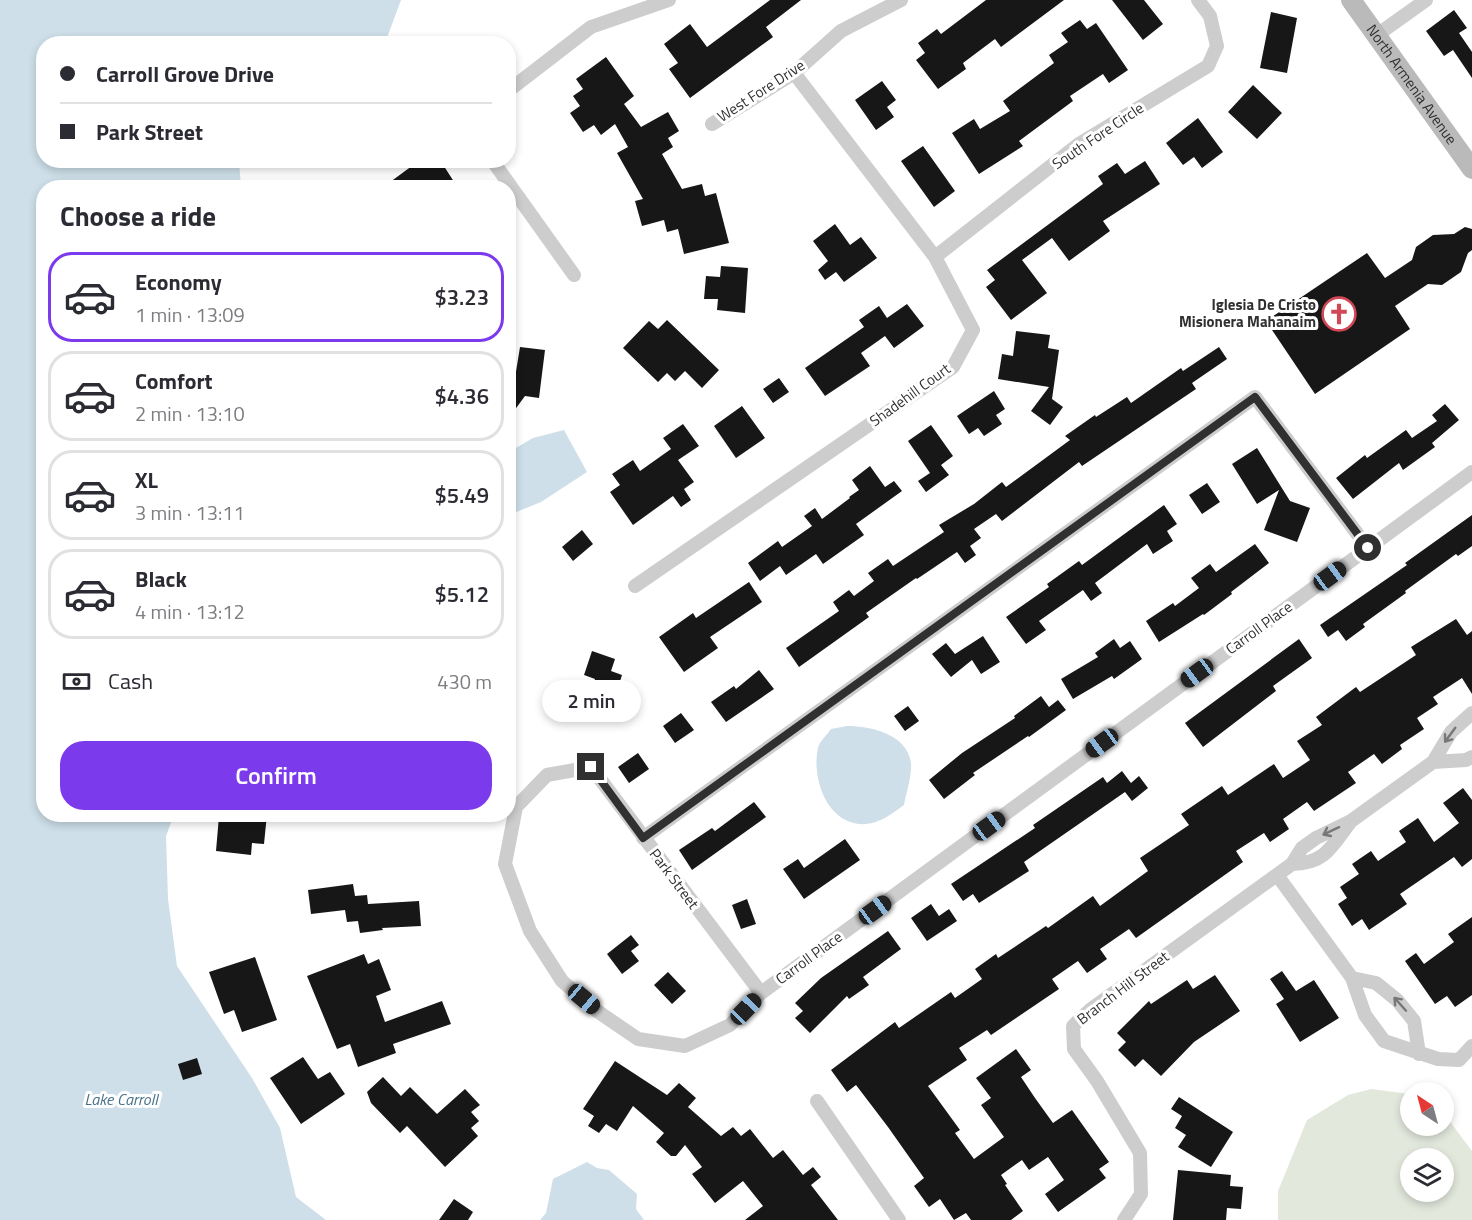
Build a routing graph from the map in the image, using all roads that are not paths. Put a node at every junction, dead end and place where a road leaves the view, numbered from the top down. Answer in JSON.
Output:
{"nodes":[{"id":1,"x":669,"y":0,"type":"edge"},
{"id":2,"x":901,"y":0,"type":"edge"},
{"id":3,"x":1198,"y":0,"type":"edge"},
{"id":4,"x":1351,"y":0,"type":"edge"},
{"id":5,"x":1426,"y":0,"type":"edge"},
{"id":6,"x":1377,"y":35,"type":"junction"},
{"id":7,"x":794,"y":73,"type":"junction"},
{"id":8,"x":516,"y":85,"type":"edge"},
{"id":9,"x":712,"y":123,"type":"dead end"},
{"id":10,"x":1472,"y":169,"type":"edge"},
{"id":11,"x":516,"y":194,"type":"edge"},
{"id":12,"x":936,"y":257,"type":"junction"},
{"id":13,"x":574,"y":275,"type":"dead end"},
{"id":14,"x":1472,"y":472,"type":"edge"},
{"id":15,"x":1368,"y":548,"type":"junction"},
{"id":16,"x":635,"y":586,"type":"dead end"},
{"id":17,"x":1472,"y":713,"type":"edge"},
{"id":18,"x":1472,"y":757,"type":"edge"},
{"id":19,"x":1434,"y":762,"type":"junction"},
{"id":20,"x":516,"y":807,"type":"edge"},
{"id":21,"x":513,"y":822,"type":"edge"},
{"id":22,"x":643,"y":838,"type":"junction"},
{"id":23,"x":1277,"y":875,"type":"junction"},
{"id":24,"x":518,"y":899,"type":"joint"},
{"id":25,"x":1353,"y":978,"type":"junction"},
{"id":26,"x":761,"y":993,"type":"junction"},
{"id":27,"x":1472,"y":1046,"type":"edge"},
{"id":28,"x":1419,"y":1054,"type":"junction"},
{"id":29,"x":817,"y":1101,"type":"dead end"},
{"id":30,"x":899,"y":1220,"type":"edge"},
{"id":31,"x":1124,"y":1220,"type":"edge"}],
"edges":[{"from":1,"to":8,"type":"street"},
{"from":2,"to":7,"type":"street","name":"West Fore Drive"},
{"from":3,"to":12,"type":"street","name":"South Fore Circle"},
{"from":4,"to":6,"type":"main road","name":"North Armenia Avenue"},
{"from":5,"to":6,"type":"street"},
{"from":6,"to":10,"type":"main road","name":"North Armenia Avenue"},
{"from":7,"to":9,"type":"street","name":"West Fore Drive"},
{"from":7,"to":12,"type":"street","name":"Shadehill Court"},
{"from":11,"to":13,"type":"street"},
{"from":12,"to":16,"type":"street","name":"Shadehill Court"},
{"from":14,"to":15,"type":"street","name":"Carroll Place"},
{"from":15,"to":22,"type":"street"},
{"from":15,"to":26,"type":"street","name":"Carroll Place"},
{"from":17,"to":19,"type":"street","name":"Branch Hill Street","one_way":true},
{"from":18,"to":19,"type":"street"},
{"from":19,"to":23,"type":"street","name":"Branch Hill Street"},
{"from":20,"to":22,"type":"street","name":"Park Street"},
{"from":21,"to":24,"type":"street","name":"Park Street"},
{"from":22,"to":26,"type":"street","name":"Park Street"},
{"from":23,"to":25,"type":"street"},
{"from":23,"to":31,"type":"street","name":"Branch Hill Street"},
{"from":24,"to":26,"type":"street","name":"Carroll Place"},
{"from":25,"to":28,"type":"street"},
{"from":28,"to":25,"type":"street","one_way":true},
{"from":27,"to":28,"type":"street"},
{"from":29,"to":30,"type":"street"}]}
